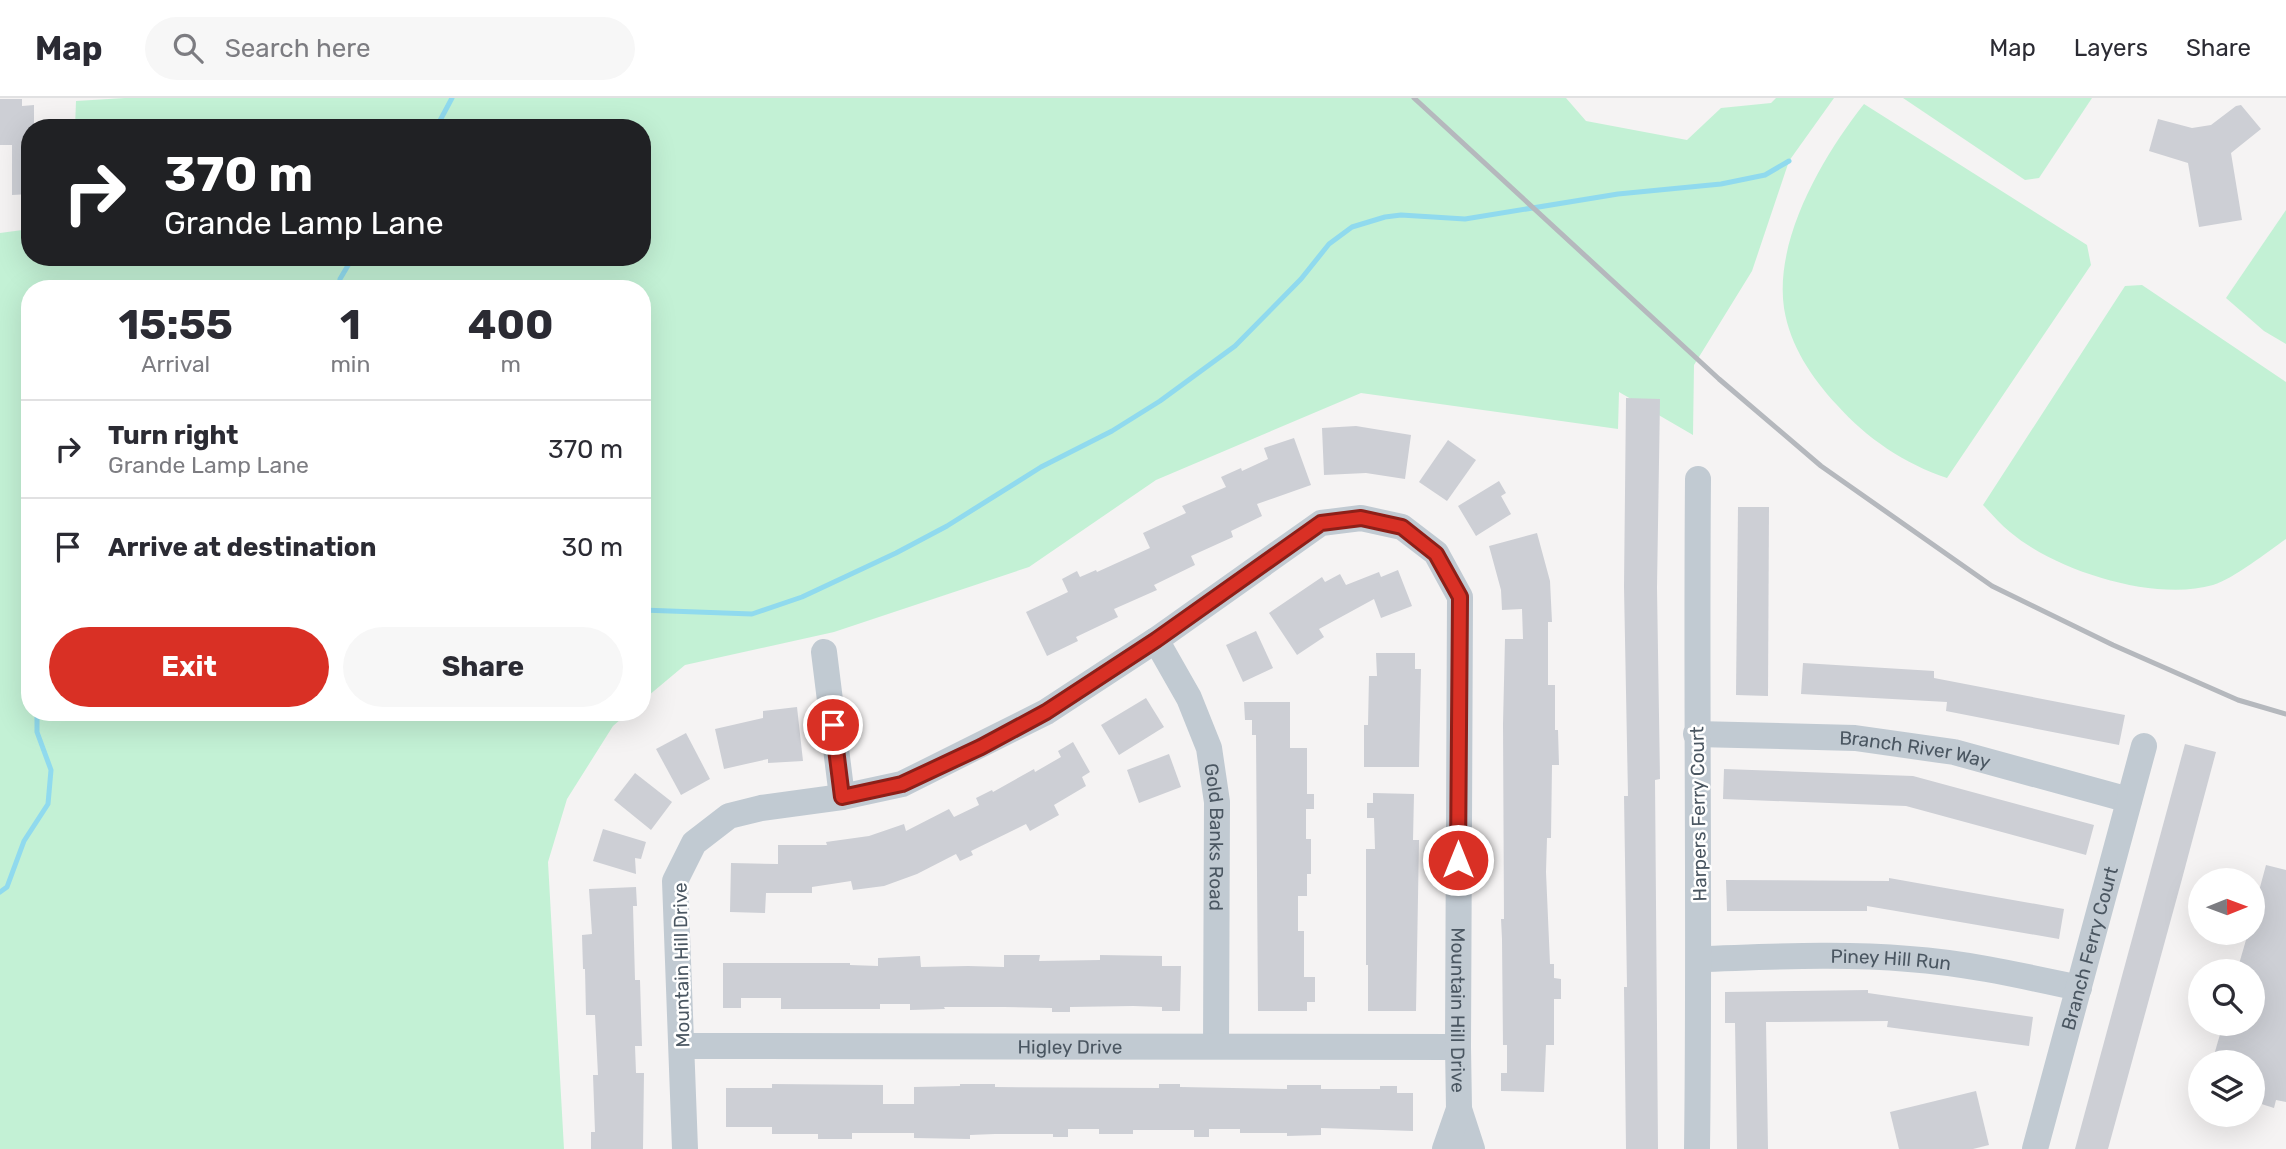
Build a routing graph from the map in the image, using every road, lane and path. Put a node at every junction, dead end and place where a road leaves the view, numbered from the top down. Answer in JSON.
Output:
{"nodes":[{"id":1,"x":1698,"y":479,"type":"dead end"},
{"id":2,"x":1156,"y":640,"type":"junction"},
{"id":3,"x":824,"y":652,"type":"dead end"},
{"id":4,"x":1696,"y":734,"type":"junction"},
{"id":5,"x":2144,"y":746,"type":"dead end"},
{"id":6,"x":842,"y":797,"type":"junction"},
{"id":7,"x":2129,"y":800,"type":"junction"},
{"id":8,"x":1700,"y":959,"type":"junction"},
{"id":9,"x":2079,"y":988,"type":"junction"},
{"id":10,"x":682,"y":1046,"type":"junction"},
{"id":11,"x":1216,"y":1046,"type":"junction"},
{"id":12,"x":1458,"y":1047,"type":"junction"},
{"id":13,"x":1459,"y":1109,"type":"junction"},
{"id":14,"x":685,"y":1149,"type":"edge"},
{"id":15,"x":1445,"y":1149,"type":"edge"},
{"id":16,"x":1472,"y":1149,"type":"edge"},
{"id":17,"x":1697,"y":1149,"type":"edge"},
{"id":18,"x":2035,"y":1149,"type":"edge"}],
"edges":[{"from":1,"to":4,"type":"street","name":"Harpers Ferry Court"},
{"from":2,"to":6,"type":"street","name":"Mountain Hill Drive"},
{"from":2,"to":11,"type":"street","name":"Gold Banks Road"},
{"from":2,"to":12,"type":"street","name":"Mountain Hill Drive"},
{"from":3,"to":6,"type":"street"},
{"from":4,"to":7,"type":"street","name":"Branch River Way"},
{"from":4,"to":8,"type":"street","name":"Harpers Ferry Court"},
{"from":5,"to":7,"type":"street","name":"Branch Ferry Court"},
{"from":6,"to":10,"type":"street","name":"Mountain Hill Drive"},
{"from":7,"to":9,"type":"street","name":"Branch Ferry Court"},
{"from":8,"to":9,"type":"street","name":"Piney Hill Run"},
{"from":8,"to":17,"type":"street","name":"Harpers Ferry Court"},
{"from":9,"to":18,"type":"street","name":"Branch Ferry Court"},
{"from":10,"to":11,"type":"street","name":"Higley Drive"},
{"from":10,"to":14,"type":"street","name":"Mountain Hill Drive"},
{"from":11,"to":12,"type":"street","name":"Higley Drive"},
{"from":12,"to":13,"type":"street","name":"Mountain Hill Drive"},
{"from":13,"to":15,"type":"street","name":"Mountain Hill Drive"},
{"from":13,"to":16,"type":"street","name":"Mountain Hill Drive"}]}
